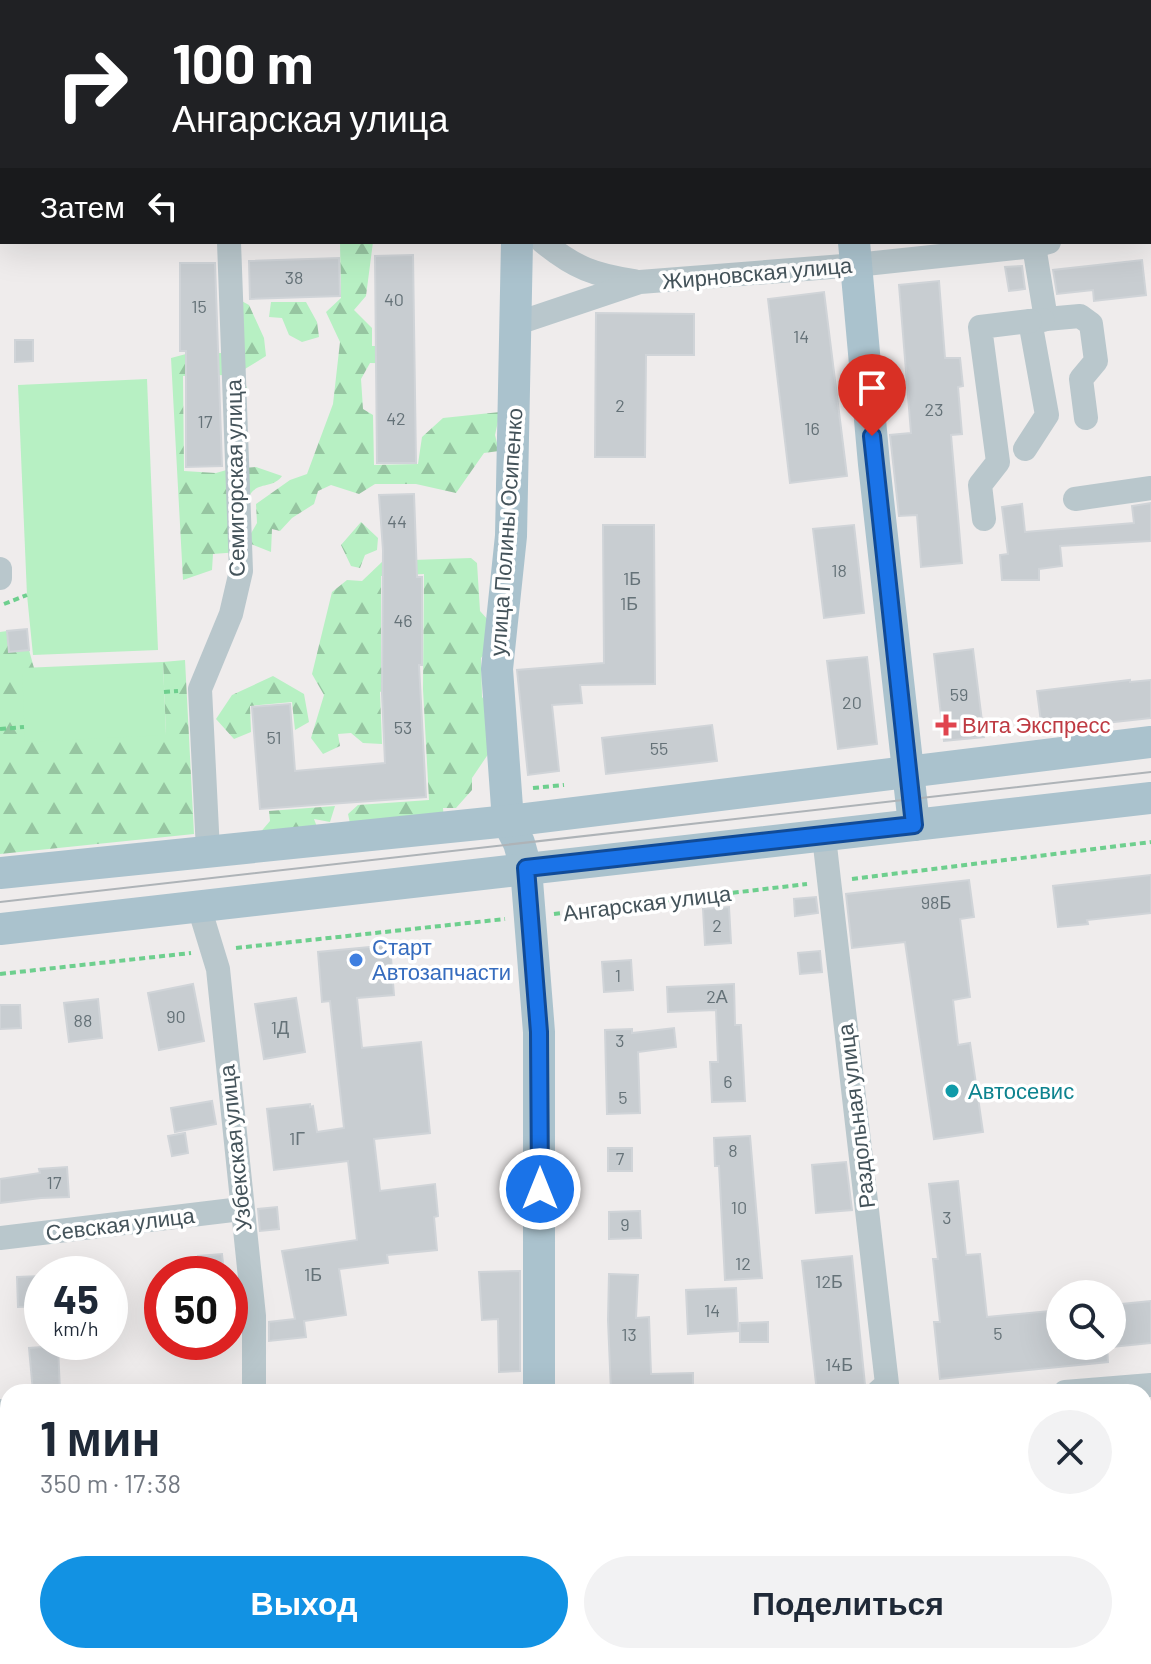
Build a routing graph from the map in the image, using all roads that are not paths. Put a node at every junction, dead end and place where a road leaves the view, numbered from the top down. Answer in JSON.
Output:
{"nodes":[{"id":1,"x":229,"y":244,"type":"edge"},
{"id":2,"x":517,"y":244,"type":"edge"},
{"id":3,"x":546,"y":244,"type":"edge"},
{"id":4,"x":1041,"y":244,"type":"edge"},
{"id":5,"x":855,"y":253,"type":"edge"},
{"id":6,"x":640,"y":282,"type":"junction"},
{"id":7,"x":1038,"y":320,"type":"junction"},
{"id":8,"x":518,"y":323,"type":"junction"},
{"id":9,"x":1086,"y":418,"type":"dead end"},
{"id":10,"x":1025,"y":449,"type":"dead end"},
{"id":11,"x":1151,"y":488,"type":"edge"},
{"id":12,"x":1075,"y":499,"type":"dead end"},
{"id":13,"x":984,"y":519,"type":"dead end"},
{"id":14,"x":0,"y":569,"type":"edge"},
{"id":15,"x":0,"y":578,"type":"edge"},
{"id":16,"x":1151,"y":742,"type":"edge"},
{"id":17,"x":908,"y":771,"type":"junction"},
{"id":18,"x":1151,"y":798,"type":"edge"},
{"id":19,"x":508,"y":821,"type":"junction"},
{"id":20,"x":914,"y":825,"type":"junction"},
{"id":21,"x":824,"y":837,"type":"junction"},
{"id":22,"x":208,"y":851,"type":"junction"},
{"id":23,"x":526,"y":868,"type":"junction"},
{"id":24,"x":0,"y":873,"type":"edge"},
{"id":25,"x":199,"y":907,"type":"junction"},
{"id":26,"x":0,"y":929,"type":"edge"},
{"id":27,"x":241,"y":1209,"type":"junction"},
{"id":28,"x":0,"y":1238,"type":"edge"},
{"id":29,"x":254,"y":1384,"type":"edge"},
{"id":30,"x":539,"y":1384,"type":"edge"},
{"id":31,"x":887,"y":1384,"type":"edge"}],
"edges":[{"from":1,"to":22,"type":"street","name":"Семигорская улица"},
{"from":2,"to":8,"type":"main road","name":"улица Полины Осипенко"},
{"from":3,"to":6,"type":"street"},
{"from":4,"to":5,"type":"street","name":"Жирновская улица"},
{"from":4,"to":7,"type":"street"},
{"from":5,"to":6,"type":"street","name":"Жирновская улица"},
{"from":5,"to":17,"type":"main road"},
{"from":6,"to":8,"type":"street","name":"Жирновская улица"},
{"from":7,"to":9,"type":"street"},
{"from":7,"to":10,"type":"street"},
{"from":7,"to":13,"type":"street"},
{"from":8,"to":19,"type":"main road","name":"улица Полины Осипенко"},
{"from":11,"to":12,"type":"street"},
{"from":14,"to":15,"type":"street"},
{"from":16,"to":17,"type":"main road"},
{"from":17,"to":19,"type":"main road"},
{"from":17,"to":20,"type":"main road"},
{"from":18,"to":20,"type":"main road","name":"Ангарская улица"},
{"from":19,"to":22,"type":"main road"},
{"from":19,"to":23,"type":"main road","name":"улица Полины Осипенко"},
{"from":20,"to":21,"type":"main road","name":"Ангарская улица"},
{"from":21,"to":23,"type":"main road","name":"Ангарская улица"},
{"from":21,"to":31,"type":"street","name":"Раздольная улица"},
{"from":22,"to":24,"type":"main road"},
{"from":23,"to":25,"type":"main road","name":"Ангарская улица"},
{"from":23,"to":30,"type":"main road"},
{"from":25,"to":26,"type":"main road","name":"Ангарская улица"},
{"from":25,"to":27,"type":"street","name":"Узбекская улица"},
{"from":27,"to":28,"type":"street","name":"Севская улица"},
{"from":27,"to":29,"type":"street","name":"Узбекская улица"}]}
